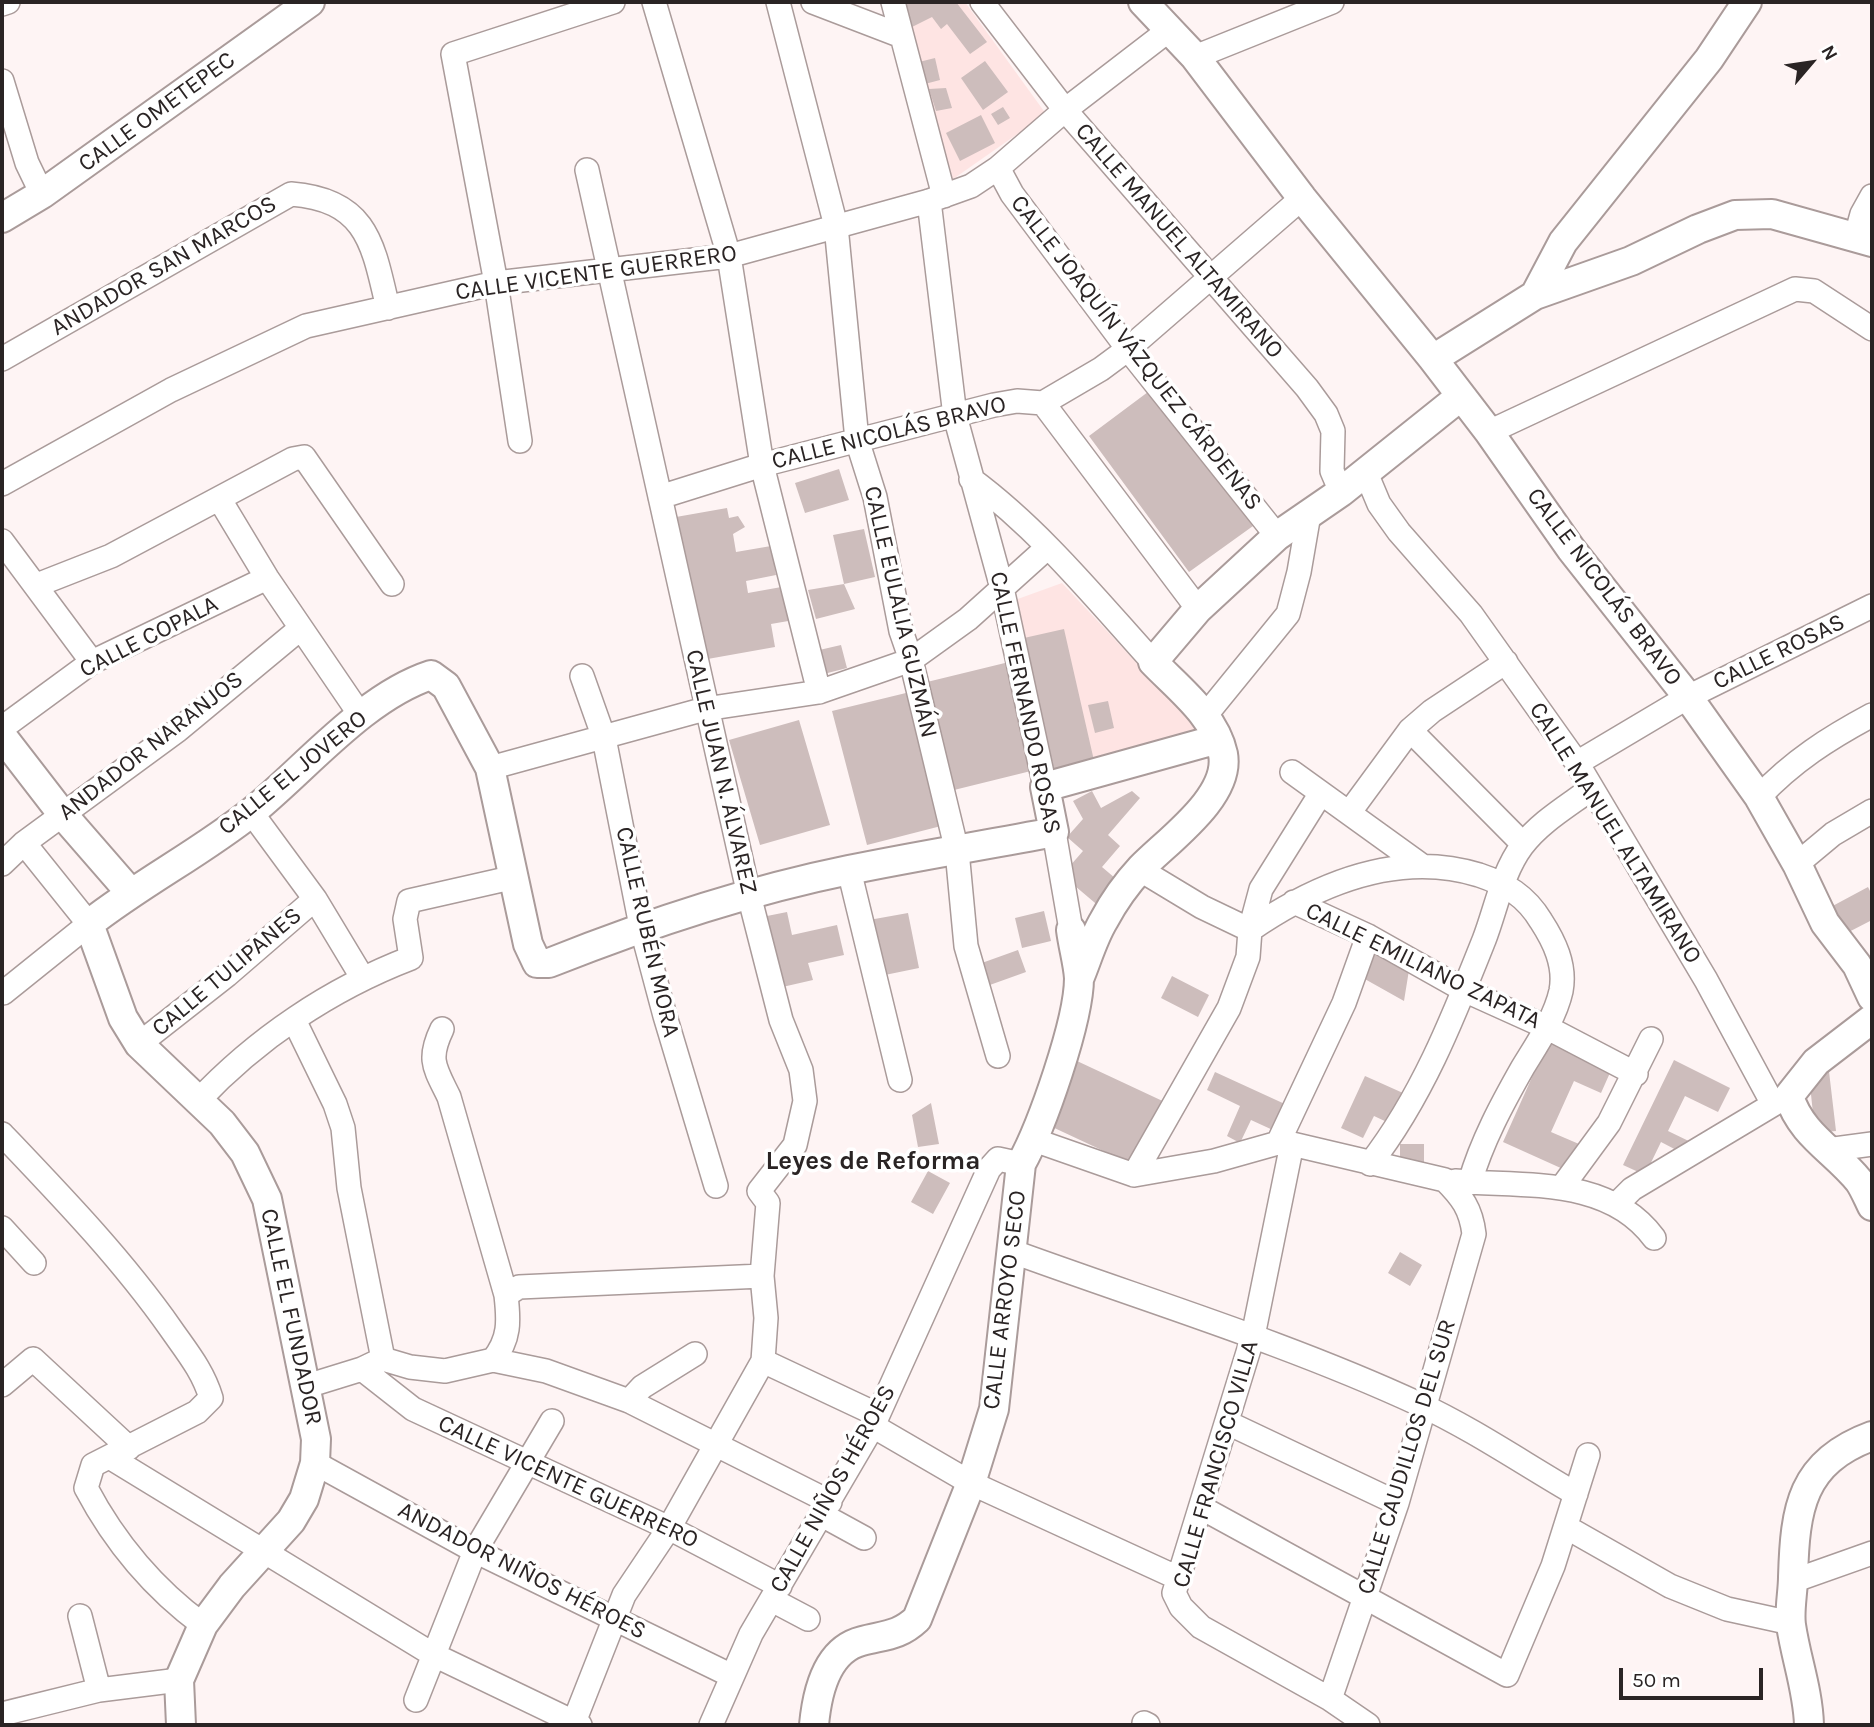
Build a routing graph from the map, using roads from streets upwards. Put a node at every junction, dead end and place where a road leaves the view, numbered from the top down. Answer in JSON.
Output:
{"nodes":[{"id":1,"x":8,"y":2,"type":"edge"},
{"id":2,"x":310,"y":2,"type":"edge"},
{"id":3,"x":613,"y":2,"type":"edge"},
{"id":4,"x":654,"y":2,"type":"edge"},
{"id":5,"x":778,"y":2,"type":"edge"},
{"id":6,"x":813,"y":2,"type":"edge"},
{"id":7,"x":893,"y":2,"type":"edge"},
{"id":8,"x":982,"y":2,"type":"edge"},
{"id":9,"x":1143,"y":2,"type":"edge"},
{"id":10,"x":1332,"y":2,"type":"edge"},
{"id":11,"x":1747,"y":2,"type":"edge"},
{"id":12,"x":2,"y":5,"type":"edge"},
{"id":13,"x":1169,"y":30,"type":"junction"},
{"id":14,"x":899,"y":35,"type":"junction"},
{"id":15,"x":1195,"y":57,"type":"junction"},
{"id":16,"x":2,"y":81,"type":"edge"},
{"id":17,"x":1065,"y":110,"type":"junction"},
{"id":18,"x":998,"y":168,"type":"junction"},
{"id":19,"x":587,"y":170,"type":"dead end"},
{"id":20,"x":42,"y":194,"type":"junction"},
{"id":21,"x":1872,"y":196,"type":"edge"},
{"id":22,"x":1302,"y":198,"type":"junction"},
{"id":23,"x":936,"y":199,"type":"junction"},
{"id":24,"x":2,"y":218,"type":"edge"},
{"id":25,"x":836,"y":226,"type":"junction"},
{"id":26,"x":1864,"y":239,"type":"edge"},
{"id":27,"x":729,"y":256,"type":"junction"},
{"id":28,"x":609,"y":270,"type":"junction"},
{"id":29,"x":1210,"y":275,"type":"junction"},
{"id":30,"x":496,"y":283,"type":"junction"},
{"id":31,"x":1535,"y":295,"type":"junction"},
{"id":32,"x":388,"y":308,"type":"junction"},
{"id":33,"x":1872,"y":329,"type":"edge"},
{"id":34,"x":1128,"y":349,"type":"junction"},
{"id":35,"x":2,"y":359,"type":"edge"},
{"id":36,"x":1433,"y":359,"type":"junction"},
{"id":37,"x":1461,"y":396,"type":"junction"},
{"id":38,"x":1043,"y":403,"type":"junction"},
{"id":39,"x":955,"y":416,"type":"junction"},
{"id":40,"x":1489,"y":432,"type":"junction"},
{"id":41,"x":857,"y":440,"type":"junction"},
{"id":42,"x":520,"y":441,"type":"dead end"},
{"id":43,"x":762,"y":465,"type":"junction"},
{"id":44,"x":1366,"y":473,"type":"junction"},
{"id":45,"x":971,"y":478,"type":"junction"},
{"id":46,"x":2,"y":484,"type":"edge"},
{"id":47,"x":1341,"y":492,"type":"junction"},
{"id":48,"x":660,"y":497,"type":"junction"},
{"id":49,"x":220,"y":500,"type":"junction"},
{"id":50,"x":1309,"y":514,"type":"junction"},
{"id":51,"x":1277,"y":536,"type":"junction"},
{"id":52,"x":2,"y":541,"type":"edge"},
{"id":53,"x":1048,"y":547,"type":"junction"},
{"id":54,"x":267,"y":578,"type":"junction"},
{"id":55,"x":392,"y":584,"type":"dead end"},
{"id":56,"x":37,"y":585,"type":"junction"},
{"id":57,"x":1002,"y":588,"type":"junction"},
{"id":58,"x":1872,"y":606,"type":"edge"},
{"id":59,"x":1198,"y":609,"type":"junction"},
{"id":60,"x":301,"y":628,"type":"junction"},
{"id":61,"x":911,"y":660,"type":"junction"},
{"id":62,"x":92,"y":662,"type":"junction"},
{"id":63,"x":1153,"y":662,"type":"junction"},
{"id":64,"x":1506,"y":662,"type":"junction"},
{"id":65,"x":582,"y":676,"type":"dead end"},
{"id":66,"x":819,"y":692,"type":"junction"},
{"id":67,"x":1688,"y":696,"type":"junction"},
{"id":68,"x":705,"y":709,"type":"junction"},
{"id":69,"x":1872,"y":715,"type":"edge"},
{"id":70,"x":361,"y":716,"type":"junction"},
{"id":71,"x":2,"y":728,"type":"edge"},
{"id":72,"x":1212,"y":728,"type":"junction"},
{"id":73,"x":1410,"y":730,"type":"junction"},
{"id":74,"x":2,"y":736,"type":"edge"},
{"id":75,"x":604,"y":738,"type":"junction"},
{"id":76,"x":1577,"y":763,"type":"junction"},
{"id":77,"x":489,"y":768,"type":"junction"},
{"id":78,"x":1292,"y":772,"type":"dead end"},
{"id":79,"x":1045,"y":787,"type":"junction"},
{"id":80,"x":1592,"y":789,"type":"junction"},
{"id":81,"x":1321,"y":793,"type":"junction"},
{"id":82,"x":1759,"y":797,"type":"junction"},
{"id":83,"x":1872,"y":811,"type":"edge"},
{"id":84,"x":251,"y":812,"type":"junction"},
{"id":85,"x":1349,"y":813,"type":"junction"},
{"id":86,"x":63,"y":815,"type":"junction"},
{"id":87,"x":1054,"y":832,"type":"junction"},
{"id":88,"x":24,"y":843,"type":"junction"},
{"id":89,"x":1523,"y":844,"type":"junction"},
{"id":90,"x":957,"y":851,"type":"junction"},
{"id":91,"x":2,"y":864,"type":"edge"},
{"id":92,"x":1797,"y":864,"type":"junction"},
{"id":93,"x":1421,"y":865,"type":"junction"},
{"id":94,"x":1139,"y":869,"type":"junction"},
{"id":95,"x":849,"y":870,"type":"junction"},
{"id":96,"x":515,"y":877,"type":"junction"},
{"id":97,"x":1504,"y":883,"type":"junction"},
{"id":98,"x":130,"y":892,"type":"junction"},
{"id":99,"x":749,"y":895,"type":"junction"},
{"id":100,"x":315,"y":898,"type":"junction"},
{"id":101,"x":1294,"y":902,"type":"junction"},
{"id":102,"x":89,"y":924,"type":"junction"},
{"id":103,"x":641,"y":926,"type":"junction"},
{"id":104,"x":1071,"y":930,"type":"joint"},
{"id":105,"x":1250,"y":930,"type":"junction"},
{"id":106,"x":1368,"y":936,"type":"junction"},
{"id":107,"x":362,"y":977,"type":"junction"},
{"id":108,"x":1079,"y":979,"type":"junction"},
{"id":109,"x":1464,"y":990,"type":"junction"},
{"id":110,"x":3,"y":993,"type":"edge"},
{"id":111,"x":1872,"y":997,"type":"edge"},
{"id":112,"x":1872,"y":1019,"type":"edge"},
{"id":113,"x":294,"y":1020,"type":"junction"},
{"id":114,"x":1546,"y":1027,"type":"junction"},
{"id":115,"x":442,"y":1029,"type":"dead end"},
{"id":116,"x":1651,"y":1039,"type":"dead end"},
{"id":117,"x":139,"y":1044,"type":"junction"},
{"id":118,"x":998,"y":1056,"type":"dead end"},
{"id":119,"x":1636,"y":1074,"type":"junction"},
{"id":120,"x":900,"y":1080,"type":"dead end"},
{"id":121,"x":1781,"y":1100,"type":"junction"},
{"id":122,"x":197,"y":1102,"type":"junction"},
{"id":123,"x":2,"y":1134,"type":"edge"},
{"id":124,"x":1285,"y":1143,"type":"junction"},
{"id":125,"x":1872,"y":1144,"type":"edge"},
{"id":126,"x":1827,"y":1150,"type":"junction"},
{"id":127,"x":1027,"y":1152,"type":"junction"},
{"id":128,"x":1370,"y":1164,"type":"junction"},
{"id":129,"x":1134,"y":1175,"type":"junction"},
{"id":130,"x":1445,"y":1180,"type":"junction"},
{"id":131,"x":1469,"y":1182,"type":"junction"},
{"id":132,"x":716,"y":1186,"type":"dead end"},
{"id":133,"x":1562,"y":1187,"type":"junction"},
{"id":134,"x":1616,"y":1205,"type":"junction"},
{"id":135,"x":1872,"y":1206,"type":"edge"},
{"id":136,"x":2,"y":1228,"type":"edge"},
{"id":137,"x":1654,"y":1238,"type":"dead end"},
{"id":138,"x":1012,"y":1251,"type":"junction"},
{"id":139,"x":34,"y":1263,"type":"dead end"},
{"id":140,"x":762,"y":1276,"type":"junction"},
{"id":141,"x":506,"y":1294,"type":"junction"},
{"id":142,"x":1253,"y":1336,"type":"junction"},
{"id":143,"x":695,"y":1354,"type":"dead end"},
{"id":144,"x":383,"y":1359,"type":"junction"},
{"id":145,"x":493,"y":1360,"type":"junction"},
{"id":146,"x":763,"y":1361,"type":"junction"},
{"id":147,"x":362,"y":1369,"type":"junction"},
{"id":148,"x":2,"y":1385,"type":"edge"},
{"id":149,"x":307,"y":1386,"type":"junction"},
{"id":150,"x":629,"y":1401,"type":"junction"},
{"id":151,"x":1423,"y":1405,"type":"junction"},
{"id":152,"x":876,"y":1420,"type":"junction"},
{"id":153,"x":552,"y":1421,"type":"dead end"},
{"id":154,"x":1228,"y":1423,"type":"junction"},
{"id":155,"x":1872,"y":1436,"type":"edge"},
{"id":156,"x":716,"y":1447,"type":"junction"},
{"id":157,"x":120,"y":1453,"type":"junction"},
{"id":158,"x":1588,"y":1455,"type":"dead end"},
{"id":159,"x":527,"y":1460,"type":"junction"},
{"id":160,"x":315,"y":1463,"type":"junction"},
{"id":161,"x":971,"y":1483,"type":"junction"},
{"id":162,"x":1576,"y":1494,"type":"junction"},
{"id":163,"x":1397,"y":1503,"type":"junction"},
{"id":164,"x":826,"y":1508,"type":"junction"},
{"id":165,"x":1202,"y":1508,"type":"junction"},
{"id":166,"x":1566,"y":1527,"type":"junction"},
{"id":167,"x":669,"y":1528,"type":"junction"},
{"id":168,"x":864,"y":1538,"type":"dead end"},
{"id":169,"x":475,"y":1551,"type":"junction"},
{"id":170,"x":263,"y":1552,"type":"junction"},
{"id":171,"x":1872,"y":1553,"type":"edge"},
{"id":172,"x":1178,"y":1578,"type":"junction"},
{"id":173,"x":1793,"y":1581,"type":"junction"},
{"id":174,"x":776,"y":1593,"type":"junction"},
{"id":175,"x":1365,"y":1598,"type":"junction"},
{"id":176,"x":80,"y":1616,"type":"dead end"},
{"id":177,"x":613,"y":1618,"type":"junction"},
{"id":178,"x":808,"y":1619,"type":"dead end"},
{"id":179,"x":1791,"y":1623,"type":"junction"},
{"id":180,"x":203,"y":1625,"type":"junction"},
{"id":181,"x":432,"y":1654,"type":"junction"},
{"id":182,"x":730,"y":1675,"type":"junction"},
{"id":183,"x":178,"y":1680,"type":"junction"},
{"id":184,"x":99,"y":1690,"type":"junction"},
{"id":185,"x":1330,"y":1699,"type":"junction"},
{"id":186,"x":416,"y":1700,"type":"dead end"},
{"id":187,"x":2,"y":1714,"type":"edge"},
{"id":188,"x":577,"y":1724,"type":"edge"},
{"id":189,"x":181,"y":1725,"type":"edge"},
{"id":190,"x":711,"y":1725,"type":"edge"},
{"id":191,"x":814,"y":1725,"type":"edge"},
{"id":192,"x":1368,"y":1725,"type":"edge"},
{"id":193,"x":1809,"y":1725,"type":"edge"}],
"edges":[{"from":1,"to":12,"type":"street"},
{"from":2,"to":20,"type":"street","name":"CALLE OMETEPEC"},
{"from":3,"to":30,"type":"street"},
{"from":4,"to":27,"type":"street"},
{"from":5,"to":25,"type":"street","name":"CALLE EULALIA GUZMÁN"},
{"from":6,"to":14,"type":"street"},
{"from":7,"to":14,"type":"street","name":"CALLE FERNANDO ROSAS"},
{"from":8,"to":17,"type":"street","name":"CALLE MANUEL ALTAMIRANO"},
{"from":9,"to":13,"type":"street","name":"CALLE NICOLÁS BRAVO"},
{"from":10,"to":15,"type":"street"},
{"from":11,"to":31,"type":"street"},
{"from":13,"to":15,"type":"street","name":"CALLE NICOLÁS BRAVO"},
{"from":13,"to":17,"type":"street","name":"CALLE VICENTE GUERRERO"},
{"from":14,"to":23,"type":"street","name":"CALLE FERNANDO ROSAS"},
{"from":15,"to":22,"type":"street","name":"CALLE NICOLÁS BRAVO"},
{"from":16,"to":20,"type":"street"},
{"from":17,"to":18,"type":"street","name":"CALLE VICENTE GUERRERO"},
{"from":17,"to":29,"type":"street","name":"CALLE MANUEL ALTAMIRANO"},
{"from":18,"to":23,"type":"street","name":"CALLE VICENTE GUERRERO"},
{"from":18,"to":34,"type":"street","name":"CALLE JOAQUÍN VÁZQUEZ CÁRDENAS"},
{"from":19,"to":28,"type":"street","name":"CALLE JUAN N. ÁLVAREZ"},
{"from":20,"to":24,"type":"street","name":"CALLE OMETEPEC"},
{"from":21,"to":26,"type":"street"},
{"from":22,"to":29,"type":"street","name":"CALLE NICOLÁS BRAVO"},
{"from":22,"to":36,"type":"street","name":"CALLE NICOLÁS BRAVO"},
{"from":23,"to":25,"type":"street","name":"CALLE VICENTE GUERRERO"},
{"from":23,"to":39,"type":"street","name":"CALLE FERNANDO ROSAS"},
{"from":25,"to":27,"type":"street","name":"CALLE VICENTE GUERRERO"},
{"from":25,"to":41,"type":"street","name":"CALLE EULALIA GUZMÁN"},
{"from":26,"to":31,"type":"street"},
{"from":27,"to":28,"type":"street","name":"CALLE VICENTE GUERRERO"},
{"from":27,"to":43,"type":"street"},
{"from":28,"to":30,"type":"street","name":"CALLE VICENTE GUERRERO"},
{"from":28,"to":48,"type":"street","name":"CALLE JUAN N. ÁLVAREZ"},
{"from":29,"to":34,"type":"street","name":"CALLE NICOLÁS BRAVO"},
{"from":29,"to":47,"type":"street","name":"CALLE MANUEL ALTAMIRANO"},
{"from":30,"to":32,"type":"street","name":"CALLE VICENTE GUERRERO"},
{"from":30,"to":42,"type":"street"},
{"from":31,"to":36,"type":"street"},
{"from":32,"to":35,"type":"street","name":"ANDADOR SAN MARCOS"},
{"from":32,"to":46,"type":"street","name":"CALLE VICENTE GUERRERO"},
{"from":33,"to":40,"type":"street"},
{"from":34,"to":38,"type":"street","name":"CALLE NICOLÁS BRAVO"},
{"from":34,"to":51,"type":"street","name":"CALLE JOAQUÍN VÁZQUEZ CÁRDENAS"},
{"from":36,"to":37,"type":"street","name":"CALLE NICOLÁS BRAVO"},
{"from":37,"to":40,"type":"street","name":"CALLE NICOLÁS BRAVO"},
{"from":37,"to":44,"type":"street"},
{"from":38,"to":39,"type":"street","name":"CALLE NICOLÁS BRAVO"},
{"from":38,"to":59,"type":"street"},
{"from":39,"to":41,"type":"street","name":"CALLE NICOLÁS BRAVO"},
{"from":39,"to":45,"type":"street","name":"CALLE FERNANDO ROSAS"},
{"from":40,"to":67,"type":"street","name":"CALLE NICOLÁS BRAVO"},
{"from":41,"to":43,"type":"street","name":"CALLE NICOLÁS BRAVO"},
{"from":41,"to":61,"type":"street","name":"CALLE EULALIA GUZMÁN"},
{"from":43,"to":48,"type":"street","name":"CALLE NICOLÁS BRAVO"},
{"from":43,"to":66,"type":"street"},
{"from":44,"to":47,"type":"street"},
{"from":44,"to":64,"type":"street","name":"CALLE MANUEL ALTAMIRANO"},
{"from":45,"to":53,"type":"street"},
{"from":45,"to":57,"type":"street","name":"CALLE FERNANDO ROSAS"},
{"from":47,"to":50,"type":"street"},
{"from":48,"to":68,"type":"street","name":"CALLE JUAN N. ÁLVAREZ"},
{"from":49,"to":54,"type":"street"},
{"from":49,"to":55,"type":"street"},
{"from":49,"to":56,"type":"street"},
{"from":50,"to":51,"type":"street"},
{"from":50,"to":72,"type":"street"},
{"from":51,"to":59,"type":"street"},
{"from":52,"to":56,"type":"street"},
{"from":53,"to":57,"type":"street"},
{"from":53,"to":63,"type":"street"},
{"from":54,"to":60,"type":"street"},
{"from":54,"to":62,"type":"street","name":"CALLE COPALA"},
{"from":56,"to":62,"type":"street"},
{"from":57,"to":61,"type":"street"},
{"from":57,"to":79,"type":"street","name":"CALLE FERNANDO ROSAS"},
{"from":58,"to":67,"type":"street","name":"CALLE ROSAS"},
{"from":59,"to":63,"type":"street"},
{"from":60,"to":70,"type":"street"},
{"from":60,"to":86,"type":"street","name":"ANDADOR NARANJOS"},
{"from":61,"to":66,"type":"street"},
{"from":61,"to":90,"type":"street","name":"CALLE EULALIA GUZMÁN"},
{"from":62,"to":71,"type":"street","name":"CALLE COPALA"},
{"from":63,"to":72,"type":"street"},
{"from":64,"to":73,"type":"street"},
{"from":64,"to":76,"type":"street","name":"CALLE MANUEL ALTAMIRANO"},
{"from":65,"to":75,"type":"street","name":"CALLE RUBÉN MORA"},
{"from":66,"to":68,"type":"street"},
{"from":67,"to":76,"type":"street","name":"CALLE ROSAS"},
{"from":67,"to":82,"type":"street","name":"CALLE NICOLÁS BRAVO"},
{"from":68,"to":75,"type":"street"},
{"from":68,"to":99,"type":"street","name":"CALLE JUAN N. ÁLVAREZ"},
{"from":69,"to":82,"type":"street"},
{"from":70,"to":77,"type":"street","name":"CALLE EL JOVERO"},
{"from":70,"to":84,"type":"street","name":"CALLE EL JOVERO"},
{"from":72,"to":79,"type":"street"},
{"from":72,"to":94,"type":"street","name":"CALLE ARROYO SECO"},
{"from":73,"to":85,"type":"street"},
{"from":73,"to":89,"type":"street"},
{"from":74,"to":86,"type":"street"},
{"from":75,"to":77,"type":"street"},
{"from":75,"to":103,"type":"street","name":"CALLE RUBÉN MORA"},
{"from":76,"to":80,"type":"street","name":"CALLE MANUEL ALTAMIRANO"},
{"from":77,"to":96,"type":"street"},
{"from":78,"to":81,"type":"street"},
{"from":79,"to":87,"type":"street","name":"CALLE FERNANDO ROSAS"},
{"from":80,"to":89,"type":"street"},
{"from":80,"to":121,"type":"street","name":"CALLE MANUEL ALTAMIRANO"},
{"from":81,"to":85,"type":"street"},
{"from":81,"to":105,"type":"street"},
{"from":82,"to":92,"type":"street","name":"CALLE NICOLÁS BRAVO"},
{"from":83,"to":92,"type":"street"},
{"from":84,"to":98,"type":"street","name":"CALLE EL JOVERO"},
{"from":84,"to":100,"type":"street"},
{"from":85,"to":93,"type":"street"},
{"from":86,"to":88,"type":"street","name":"ANDADOR NARANJOS"},
{"from":86,"to":98,"type":"street"},
{"from":87,"to":90,"type":"street"},
{"from":87,"to":104,"type":"street","name":"CALLE FERNANDO ROSAS"},
{"from":88,"to":91,"type":"street","name":"ANDADOR NARANJOS"},
{"from":88,"to":102,"type":"street"},
{"from":89,"to":97,"type":"street"},
{"from":90,"to":95,"type":"street"},
{"from":90,"to":118,"type":"street","name":"CALLE EULALIA GUZMÁN"},
{"from":92,"to":111,"type":"street","name":"CALLE NICOLÁS BRAVO"},
{"from":93,"to":97,"type":"street"},
{"from":93,"to":101,"type":"street"},
{"from":94,"to":105,"type":"street"},
{"from":94,"to":108,"type":"street","name":"CALLE ARROYO SECO"},
{"from":95,"to":99,"type":"street"},
{"from":95,"to":120,"type":"street"},
{"from":96,"to":103,"type":"street"},
{"from":96,"to":107,"type":"street"},
{"from":97,"to":109,"type":"street"},
{"from":97,"to":114,"type":"street"},
{"from":98,"to":102,"type":"street","name":"CALLE EL JOVERO"},
{"from":99,"to":103,"type":"street"},
{"from":99,"to":140,"type":"street","name":"CALLE JUAN N. ÁLVAREZ"},
{"from":100,"to":107,"type":"street"},
{"from":100,"to":117,"type":"street","name":"CALLE TULIPANES"},
{"from":101,"to":105,"type":"street","name":"CALLE EMILIANO ZAPATA"},
{"from":101,"to":106,"type":"street","name":"CALLE EMILIANO ZAPATA"},
{"from":102,"to":110,"type":"street"},
{"from":102,"to":117,"type":"street","name":"CALLE EL FUNDADOR"},
{"from":103,"to":132,"type":"street","name":"CALLE RUBÉN MORA"},
{"from":104,"to":108,"type":"street","name":"CALLE ARROYO SECO"},
{"from":105,"to":129,"type":"street"},
{"from":106,"to":109,"type":"street","name":"CALLE EMILIANO ZAPATA"},
{"from":106,"to":124,"type":"street","name":"CALLE FRANCISCO VILLA"},
{"from":107,"to":113,"type":"street"},
{"from":108,"to":127,"type":"street","name":"CALLE ARROYO SECO"},
{"from":109,"to":114,"type":"street","name":"CALLE EMILIANO ZAPATA"},
{"from":109,"to":128,"type":"street"},
{"from":112,"to":121,"type":"street"},
{"from":113,"to":122,"type":"street"},
{"from":113,"to":144,"type":"street"},
{"from":114,"to":119,"type":"street","name":"CALLE EMILIANO ZAPATA"},
{"from":114,"to":131,"type":"street"},
{"from":115,"to":141,"type":"street"},
{"from":116,"to":119,"type":"street"},
{"from":117,"to":122,"type":"street","name":"CALLE EL FUNDADOR"},
{"from":119,"to":133,"type":"street"},
{"from":121,"to":126,"type":"street","name":"CALLE MANUEL ALTAMIRANO"},
{"from":121,"to":134,"type":"street"},
{"from":122,"to":149,"type":"street","name":"CALLE EL FUNDADOR"},
{"from":123,"to":157,"type":"street"},
{"from":124,"to":128,"type":"street"},
{"from":124,"to":129,"type":"street"},
{"from":124,"to":142,"type":"street","name":"CALLE FRANCISCO VILLA"},
{"from":125,"to":126,"type":"street"},
{"from":126,"to":135,"type":"street","name":"CALLE MANUEL ALTAMIRANO"},
{"from":127,"to":129,"type":"street"},
{"from":127,"to":138,"type":"street","name":"CALLE ARROYO SECO"},
{"from":127,"to":152,"type":"street","name":"CALLE NIÑOS HÉROES"},
{"from":128,"to":130,"type":"street"},
{"from":130,"to":131,"type":"street"},
{"from":130,"to":151,"type":"street","name":"CALLE CAUDILLOS DEL SUR"},
{"from":131,"to":133,"type":"street"},
{"from":133,"to":134,"type":"street"},
{"from":134,"to":137,"type":"street"},
{"from":136,"to":139,"type":"street"},
{"from":138,"to":142,"type":"street"},
{"from":138,"to":161,"type":"street","name":"CALLE ARROYO SECO"},
{"from":140,"to":141,"type":"street"},
{"from":140,"to":146,"type":"street","name":"CALLE JUAN N. ÁLVAREZ"},
{"from":141,"to":145,"type":"street"},
{"from":142,"to":151,"type":"street"},
{"from":142,"to":154,"type":"street","name":"CALLE FRANCISCO VILLA"},
{"from":143,"to":150,"type":"street"},
{"from":144,"to":145,"type":"street"},
{"from":144,"to":147,"type":"street"},
{"from":145,"to":150,"type":"street"},
{"from":146,"to":152,"type":"street"},
{"from":146,"to":156,"type":"street"},
{"from":147,"to":149,"type":"street"},
{"from":147,"to":159,"type":"street","name":"CALLE VICENTE GUERRERO"},
{"from":148,"to":157,"type":"street"},
{"from":149,"to":160,"type":"street","name":"CALLE EL FUNDADOR"},
{"from":150,"to":156,"type":"street"},
{"from":151,"to":162,"type":"street"},
{"from":151,"to":163,"type":"street","name":"CALLE CAUDILLOS DEL SUR"},
{"from":152,"to":161,"type":"street"},
{"from":152,"to":164,"type":"street","name":"CALLE NIÑOS HÉROES"},
{"from":153,"to":159,"type":"street"},
{"from":154,"to":163,"type":"street"},
{"from":154,"to":165,"type":"street","name":"CALLE FRANCISCO VILLA"},
{"from":155,"to":173,"type":"street"},
{"from":156,"to":164,"type":"street"},
{"from":156,"to":167,"type":"street"},
{"from":157,"to":170,"type":"street"},
{"from":157,"to":180,"type":"street"},
{"from":158,"to":162,"type":"street"},
{"from":159,"to":167,"type":"street","name":"CALLE VICENTE GUERRERO"},
{"from":159,"to":169,"type":"street"},
{"from":160,"to":169,"type":"street","name":"ANDADOR NIÑOS HÉROES"},
{"from":160,"to":170,"type":"street","name":"CALLE EL FUNDADOR"},
{"from":161,"to":172,"type":"street"},
{"from":161,"to":191,"type":"street","name":"CALLE ARROYO SECO"},
{"from":162,"to":166,"type":"street"},
{"from":163,"to":175,"type":"street","name":"CALLE CAUDILLOS DEL SUR"},
{"from":164,"to":168,"type":"street"},
{"from":164,"to":174,"type":"street","name":"CALLE NIÑOS HÉROES"},
{"from":165,"to":172,"type":"street","name":"CALLE FRANCISCO VILLA"},
{"from":165,"to":175,"type":"street"},
{"from":166,"to":175,"type":"street"},
{"from":166,"to":179,"type":"street"},
{"from":167,"to":174,"type":"street","name":"CALLE VICENTE GUERRERO"},
{"from":167,"to":177,"type":"street"},
{"from":169,"to":177,"type":"street","name":"ANDADOR NIÑOS HÉROES"},
{"from":169,"to":181,"type":"street"},
{"from":170,"to":180,"type":"street","name":"CALLE EL FUNDADOR"},
{"from":170,"to":181,"type":"street"},
{"from":171,"to":173,"type":"street"},
{"from":172,"to":185,"type":"street","name":"CALLE FRANCISCO VILLA"},
{"from":173,"to":179,"type":"street"},
{"from":174,"to":178,"type":"street","name":"CALLE VICENTE GUERRERO"},
{"from":174,"to":182,"type":"street","name":"CALLE NIÑOS HÉROES"},
{"from":175,"to":185,"type":"street","name":"CALLE CAUDILLOS DEL SUR"},
{"from":176,"to":184,"type":"street"},
{"from":177,"to":182,"type":"street","name":"ANDADOR NIÑOS HÉROES"},
{"from":177,"to":188,"type":"street"},
{"from":179,"to":193,"type":"street"},
{"from":180,"to":183,"type":"street","name":"CALLE EL FUNDADOR"},
{"from":181,"to":186,"type":"street"},
{"from":181,"to":188,"type":"street"},
{"from":182,"to":190,"type":"street","name":"CALLE NIÑOS HÉROES"},
{"from":183,"to":184,"type":"street"},
{"from":183,"to":189,"type":"street","name":"CALLE EL FUNDADOR"},
{"from":184,"to":187,"type":"street"},
{"from":185,"to":192,"type":"street","name":"CALLE FRANCISCO VILLA"}]}
